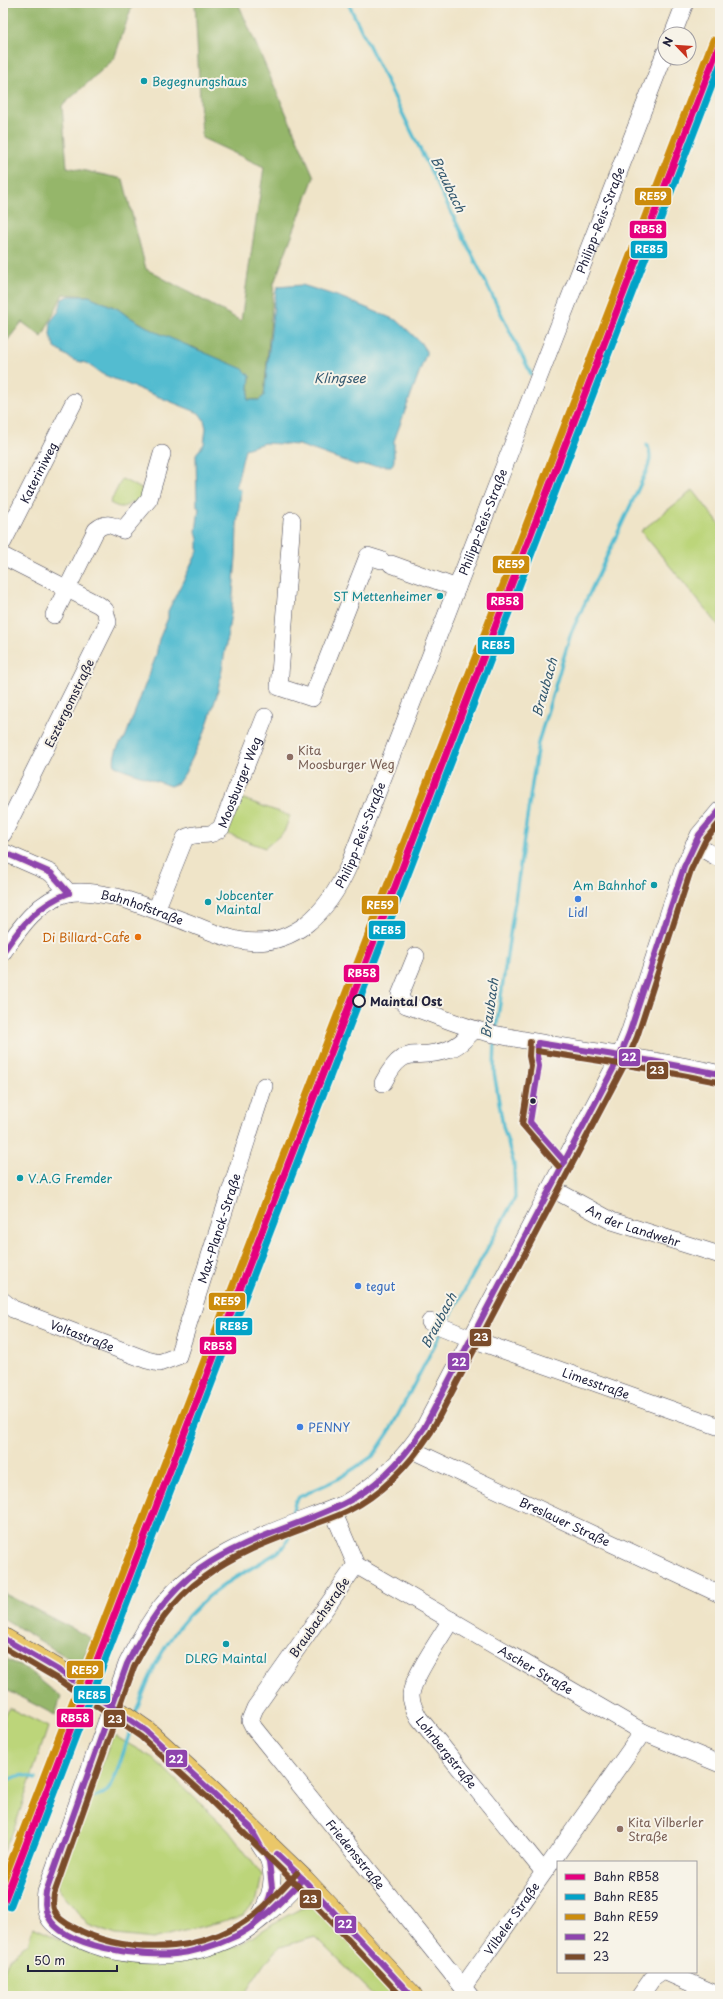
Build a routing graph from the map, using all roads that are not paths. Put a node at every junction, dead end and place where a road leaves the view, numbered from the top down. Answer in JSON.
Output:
{"nodes":[{"id":1,"x":685,"y":3,"type":"edge"},
{"id":2,"x":676,"y":26,"type":"edge"},
{"id":3,"x":660,"y":66,"type":"edge"},
{"id":4,"x":74,"y":402,"type":"dead end"},
{"id":5,"x":162,"y":454,"type":"dead end"},
{"id":6,"x":292,"y":520,"type":"dead end"},
{"id":7,"x":3,"y":542,"type":"edge"},
{"id":8,"x":3,"y":556,"type":"edge"},
{"id":9,"x":68,"y":588,"type":"junction"},
{"id":10,"x":457,"y":588,"type":"junction"},
{"id":11,"x":54,"y":615,"type":"dead end"},
{"id":12,"x":265,"y":717,"type":"dead end"},
{"id":13,"x":720,"y":810,"type":"edge"},
{"id":14,"x":3,"y":834,"type":"edge"},
{"id":15,"x":694,"y":844,"type":"junction"},
{"id":16,"x":3,"y":852,"type":"edge"},
{"id":17,"x":720,"y":859,"type":"edge"},
{"id":18,"x":40,"y":870,"type":"junction"},
{"id":19,"x":69,"y":893,"type":"junction"},
{"id":20,"x":50,"y":901,"type":"junction"},
{"id":21,"x":156,"y":910,"type":"junction"},
{"id":22,"x":250,"y":941,"type":"joint"},
{"id":23,"x":3,"y":952,"type":"edge"},
{"id":24,"x":416,"y":956,"type":"dead end"},
{"id":25,"x":490,"y":1033,"type":"junction"},
{"id":26,"x":620,"y":1056,"type":"junction"},
{"id":27,"x":720,"y":1074,"type":"edge"},
{"id":28,"x":382,"y":1083,"type":"dead end"},
{"id":29,"x":264,"y":1086,"type":"dead end"},
{"id":30,"x":551,"y":1188,"type":"junction"},
{"id":31,"x":720,"y":1255,"type":"edge"},
{"id":32,"x":5,"y":1307,"type":"edge"},
{"id":33,"x":430,"y":1322,"type":"dead end"},
{"id":34,"x":472,"y":1339,"type":"junction"},
{"id":35,"x":164,"y":1362,"type":"joint"},
{"id":36,"x":720,"y":1427,"type":"edge"},
{"id":37,"x":410,"y":1449,"type":"junction"},
{"id":38,"x":332,"y":1509,"type":"junction"},
{"id":39,"x":356,"y":1565,"type":"junction"},
{"id":40,"x":720,"y":1594,"type":"edge"},
{"id":41,"x":451,"y":1620,"type":"junction"},
{"id":42,"x":3,"y":1638,"type":"edge"},
{"id":43,"x":250,"y":1720,"type":"joint"},
{"id":44,"x":643,"y":1732,"type":"junction"},
{"id":45,"x":720,"y":1764,"type":"edge"},
{"id":46,"x":250,"y":1827,"type":"junction"},
{"id":47,"x":543,"y":1871,"type":"junction"},
{"id":48,"x":303,"y":1879,"type":"junction"},
{"id":49,"x":255,"y":1924,"type":"junction"},
{"id":50,"x":661,"y":1973,"type":"edge"},
{"id":51,"x":668,"y":1973,"type":"edge"},
{"id":52,"x":466,"y":1991,"type":"edge"},
{"id":53,"x":412,"y":1996,"type":"edge"},
{"id":54,"x":640,"y":1996,"type":"edge"},
{"id":55,"x":720,"y":1996,"type":"edge"}],
"edges":[{"from":1,"to":2,"type":"street"},
{"from":3,"to":10,"type":"street","name":"Philipp-Reis-Straße"},
{"from":4,"to":7,"type":"street","name":"Kateriniweg"},
{"from":5,"to":9,"type":"street"},
{"from":6,"to":10,"type":"street"},
{"from":8,"to":9,"type":"street","name":"Esztergomstraße"},
{"from":9,"to":11,"type":"street"},
{"from":9,"to":14,"type":"street","name":"Esztergomstraße"},
{"from":10,"to":22,"type":"street","name":"Philipp-Reis-Straße"},
{"from":12,"to":21,"type":"street","name":"Moosburger Weg"},
{"from":13,"to":15,"type":"street"},
{"from":15,"to":17,"type":"street"},
{"from":15,"to":26,"type":"street"},
{"from":16,"to":18,"type":"street"},
{"from":18,"to":19,"type":"street"},
{"from":18,"to":20,"type":"street"},
{"from":19,"to":20,"type":"street"},
{"from":19,"to":21,"type":"street","name":"Bahnhofstraße"},
{"from":20,"to":23,"type":"street"},
{"from":21,"to":22,"type":"street","name":"Bahnhofstraße"},
{"from":24,"to":25,"type":"street"},
{"from":25,"to":26,"type":"street"},
{"from":25,"to":28,"type":"street"},
{"from":26,"to":27,"type":"street"},
{"from":26,"to":30,"type":"street"},
{"from":29,"to":35,"type":"street","name":"Max-Planck-Straße"},
{"from":30,"to":31,"type":"street","name":"An der Landwehr"},
{"from":30,"to":34,"type":"street"},
{"from":32,"to":35,"type":"street","name":"Voltastraße"},
{"from":33,"to":34,"type":"street"},
{"from":34,"to":36,"type":"street","name":"Limesstraße"},
{"from":34,"to":37,"type":"street"},
{"from":37,"to":38,"type":"street"},
{"from":37,"to":40,"type":"street","name":"Breslauer Straße"},
{"from":38,"to":39,"type":"street","name":"Braubachstraße"},
{"from":38,"to":49,"type":"street"},
{"from":39,"to":41,"type":"street","name":"Ascher Straße"},
{"from":39,"to":43,"type":"street","name":"Braubachstraße"},
{"from":41,"to":44,"type":"street","name":"Ascher Straße"},
{"from":41,"to":47,"type":"street","name":"Lohrbergstraße"},
{"from":42,"to":46,"type":"main road","bridge":true},
{"from":43,"to":52,"type":"street","name":"Friedensstraße"},
{"from":44,"to":45,"type":"street","name":"Ascher Straße"},
{"from":44,"to":47,"type":"street","name":"Vilbeler Straße"},
{"from":46,"to":48,"type":"main road"},
{"from":46,"to":49,"type":"street"},
{"from":47,"to":52,"type":"street","name":"Vilbeler Straße"},
{"from":48,"to":49,"type":"street"},
{"from":48,"to":53,"type":"main road"},
{"from":50,"to":54,"type":"street"},
{"from":51,"to":55,"type":"street"}]}
